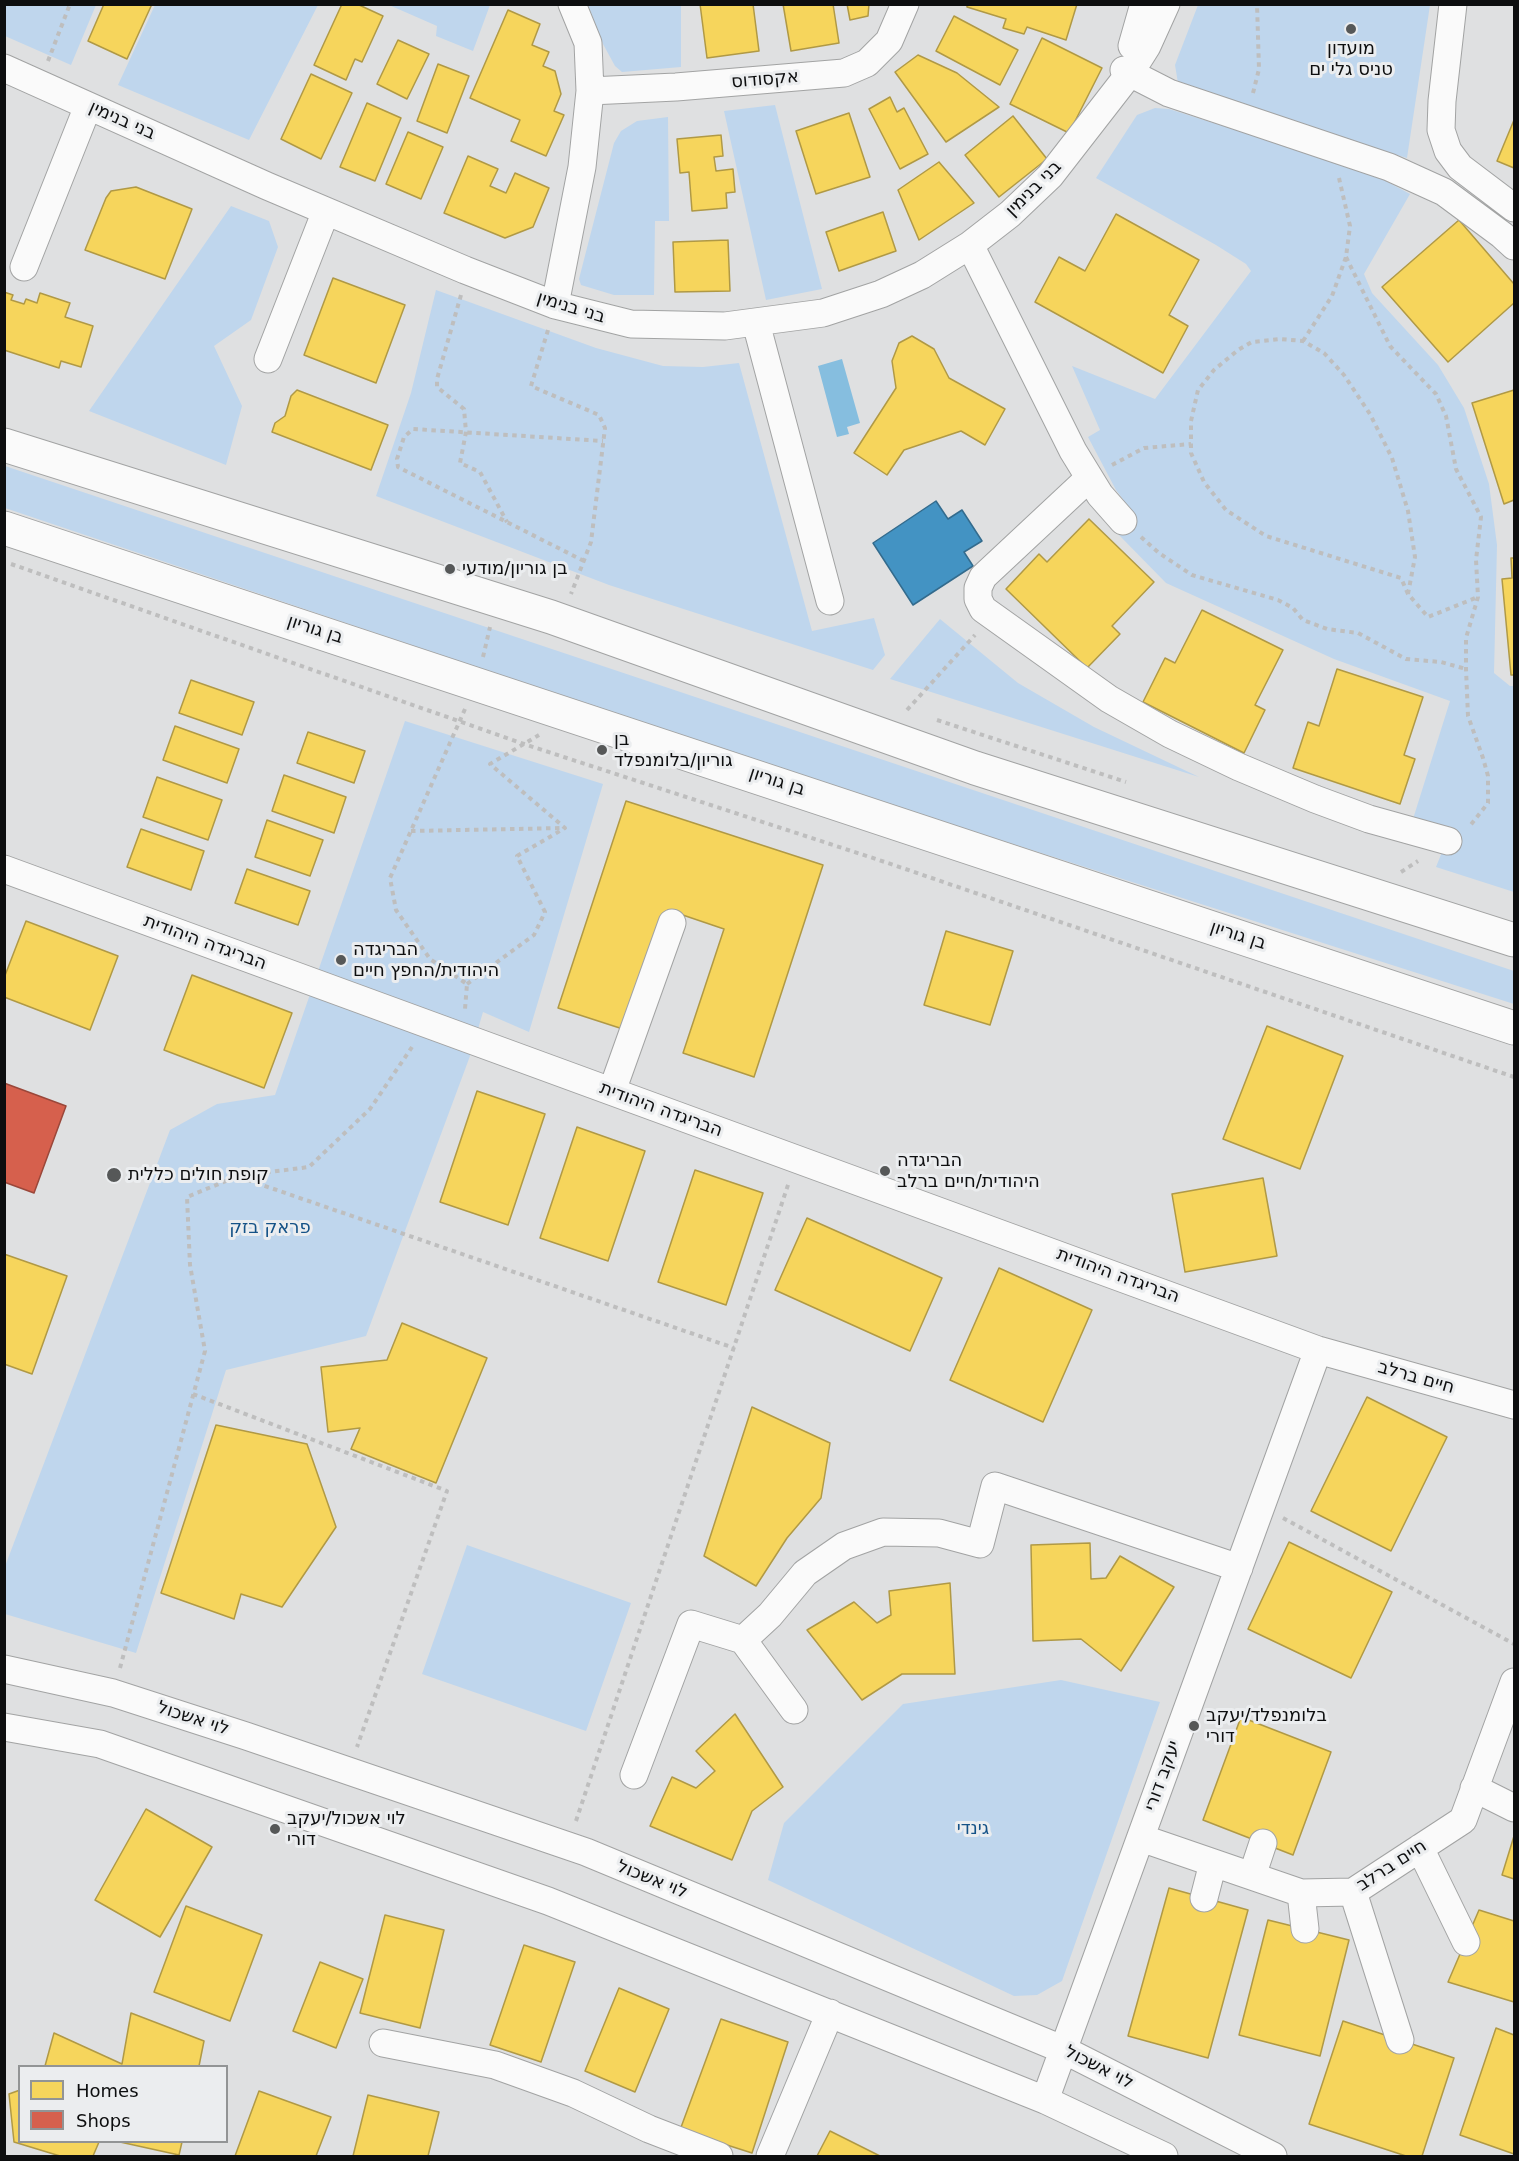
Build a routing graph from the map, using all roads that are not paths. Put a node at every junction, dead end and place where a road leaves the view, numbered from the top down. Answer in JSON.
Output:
{"nodes":[{"id":1,"x":572,"y":4,"type":"edge"},
{"id":2,"x":905,"y":4,"type":"edge"},
{"id":3,"x":1144,"y":4,"type":"edge"},
{"id":4,"x":1166,"y":4,"type":"edge"},
{"id":5,"x":1453,"y":4,"type":"edge"},
{"id":6,"x":4,"y":68,"type":"edge"},
{"id":7,"x":1127,"y":71,"type":"junction"},
{"id":8,"x":590,"y":91,"type":"junction"},
{"id":9,"x":88,"y":106,"type":"junction"},
{"id":10,"x":1515,"y":208,"type":"edge"},
{"id":11,"x":326,"y":211,"type":"junction"},
{"id":12,"x":970,"y":245,"type":"junction"},
{"id":13,"x":1515,"y":246,"type":"edge"},
{"id":14,"x":24,"y":267,"type":"dead end"},
{"id":15,"x":555,"y":305,"type":"junction"},
{"id":16,"x":756,"y":323,"type":"junction"},
{"id":17,"x":268,"y":359,"type":"dead end"},
{"id":18,"x":4,"y":445,"type":"edge"},
{"id":19,"x":1089,"y":477,"type":"junction"},
{"id":20,"x":1123,"y":521,"type":"road end"},
{"id":21,"x":4,"y":528,"type":"edge"},
{"id":22,"x":830,"y":601,"type":"dead end"},
{"id":23,"x":1448,"y":841,"type":"road end"},
{"id":24,"x":4,"y":869,"type":"edge"},
{"id":25,"x":672,"y":923,"type":"dead end"},
{"id":26,"x":1515,"y":940,"type":"edge"},
{"id":27,"x":1515,"y":1028,"type":"edge"},
{"id":28,"x":612,"y":1091,"type":"junction"},
{"id":29,"x":1318,"y":1350,"type":"junction"},
{"id":30,"x":1515,"y":1405,"type":"edge"},
{"id":31,"x":1239,"y":1568,"type":"junction"},
{"id":32,"x":743,"y":1640,"type":"junction"},
{"id":33,"x":4,"y":1669,"type":"edge"},
{"id":34,"x":1513,"y":1693,"type":"edge"},
{"id":35,"x":794,"y":1710,"type":"dead end"},
{"id":36,"x":4,"y":1727,"type":"edge"},
{"id":37,"x":634,"y":1775,"type":"dead end"},
{"id":38,"x":1474,"y":1788,"type":"junction"},
{"id":39,"x":1515,"y":1808,"type":"edge"},
{"id":40,"x":1141,"y":1838,"type":"junction"},
{"id":41,"x":1263,"y":1843,"type":"dead end"},
{"id":42,"x":1420,"y":1848,"type":"junction"},
{"id":43,"x":1213,"y":1863,"type":"junction"},
{"id":44,"x":1252,"y":1876,"type":"junction"},
{"id":45,"x":1353,"y":1892,"type":"junction"},
{"id":46,"x":1301,"y":1893,"type":"junction"},
{"id":47,"x":1204,"y":1898,"type":"dead end"},
{"id":48,"x":1305,"y":1929,"type":"dead end"},
{"id":49,"x":1466,"y":1942,"type":"dead end"},
{"id":50,"x":830,"y":2013,"type":"junction"},
{"id":51,"x":1401,"y":2040,"type":"dead end"},
{"id":52,"x":383,"y":2043,"type":"dead end"},
{"id":53,"x":1064,"y":2050,"type":"junction"},
{"id":54,"x":1045,"y":2100,"type":"junction"},
{"id":55,"x":719,"y":2157,"type":"edge"},
{"id":56,"x":770,"y":2157,"type":"edge"},
{"id":57,"x":1164,"y":2157,"type":"edge"},
{"id":58,"x":1273,"y":2157,"type":"edge"}],
"edges":[{"from":1,"to":8,"type":"street"},
{"from":2,"to":8,"type":"street","name":"אקסודוס"},
{"from":3,"to":7,"type":"street","name":"בני בנימין"},
{"from":4,"to":7,"type":"street","name":"בני בנימין"},
{"from":5,"to":10,"type":"street"},
{"from":6,"to":9,"type":"street","name":"בני בנימין"},
{"from":7,"to":12,"type":"street","name":"בני בנימין"},
{"from":7,"to":13,"type":"street"},
{"from":8,"to":15,"type":"street"},
{"from":9,"to":11,"type":"street","name":"בני בנימין"},
{"from":9,"to":14,"type":"street"},
{"from":11,"to":15,"type":"street","name":"בני בנימין"},
{"from":11,"to":17,"type":"street"},
{"from":12,"to":16,"type":"street","name":"בני בנימין"},
{"from":12,"to":19,"type":"street"},
{"from":15,"to":16,"type":"street","name":"בני בנימין"},
{"from":16,"to":22,"type":"street"},
{"from":18,"to":26,"type":"main road"},
{"from":19,"to":20,"type":"street"},
{"from":19,"to":23,"type":"street"},
{"from":21,"to":27,"type":"main road","name":"בן גוריון"},
{"from":24,"to":28,"type":"street","name":"הבריגדה היהודית"},
{"from":25,"to":28,"type":"street"},
{"from":28,"to":29,"type":"street","name":"הבריגדה היהודית"},
{"from":29,"to":30,"type":"street","name":"חיים ברלב"},
{"from":29,"to":31,"type":"street","name":"יעקב דורי"},
{"from":31,"to":32,"type":"street"},
{"from":31,"to":40,"type":"street","name":"יעקב דורי"},
{"from":32,"to":35,"type":"street"},
{"from":32,"to":37,"type":"street"},
{"from":33,"to":53,"type":"street","name":"לוי אשכול"},
{"from":34,"to":38,"type":"street","name":"חיים ברלב"},
{"from":36,"to":50,"type":"street"},
{"from":38,"to":39,"type":"street"},
{"from":38,"to":42,"type":"street","name":"חיים ברלב"},
{"from":40,"to":43,"type":"street","name":"חיים ברלב"},
{"from":40,"to":53,"type":"street","name":"יעקב דורי"},
{"from":41,"to":44,"type":"street"},
{"from":42,"to":45,"type":"street","name":"חיים ברלב"},
{"from":42,"to":49,"type":"street"},
{"from":43,"to":44,"type":"street","name":"חיים ברלב"},
{"from":43,"to":47,"type":"street"},
{"from":44,"to":46,"type":"street","name":"חיים ברלב"},
{"from":45,"to":46,"type":"street","name":"חיים ברלב"},
{"from":45,"to":51,"type":"street"},
{"from":46,"to":48,"type":"street"},
{"from":50,"to":54,"type":"street"},
{"from":50,"to":56,"type":"street"},
{"from":52,"to":55,"type":"street"},
{"from":53,"to":54,"type":"street","name":"יעקב דורי"},
{"from":53,"to":58,"type":"street","name":"לוי אשכול"},
{"from":54,"to":57,"type":"street"}]}
